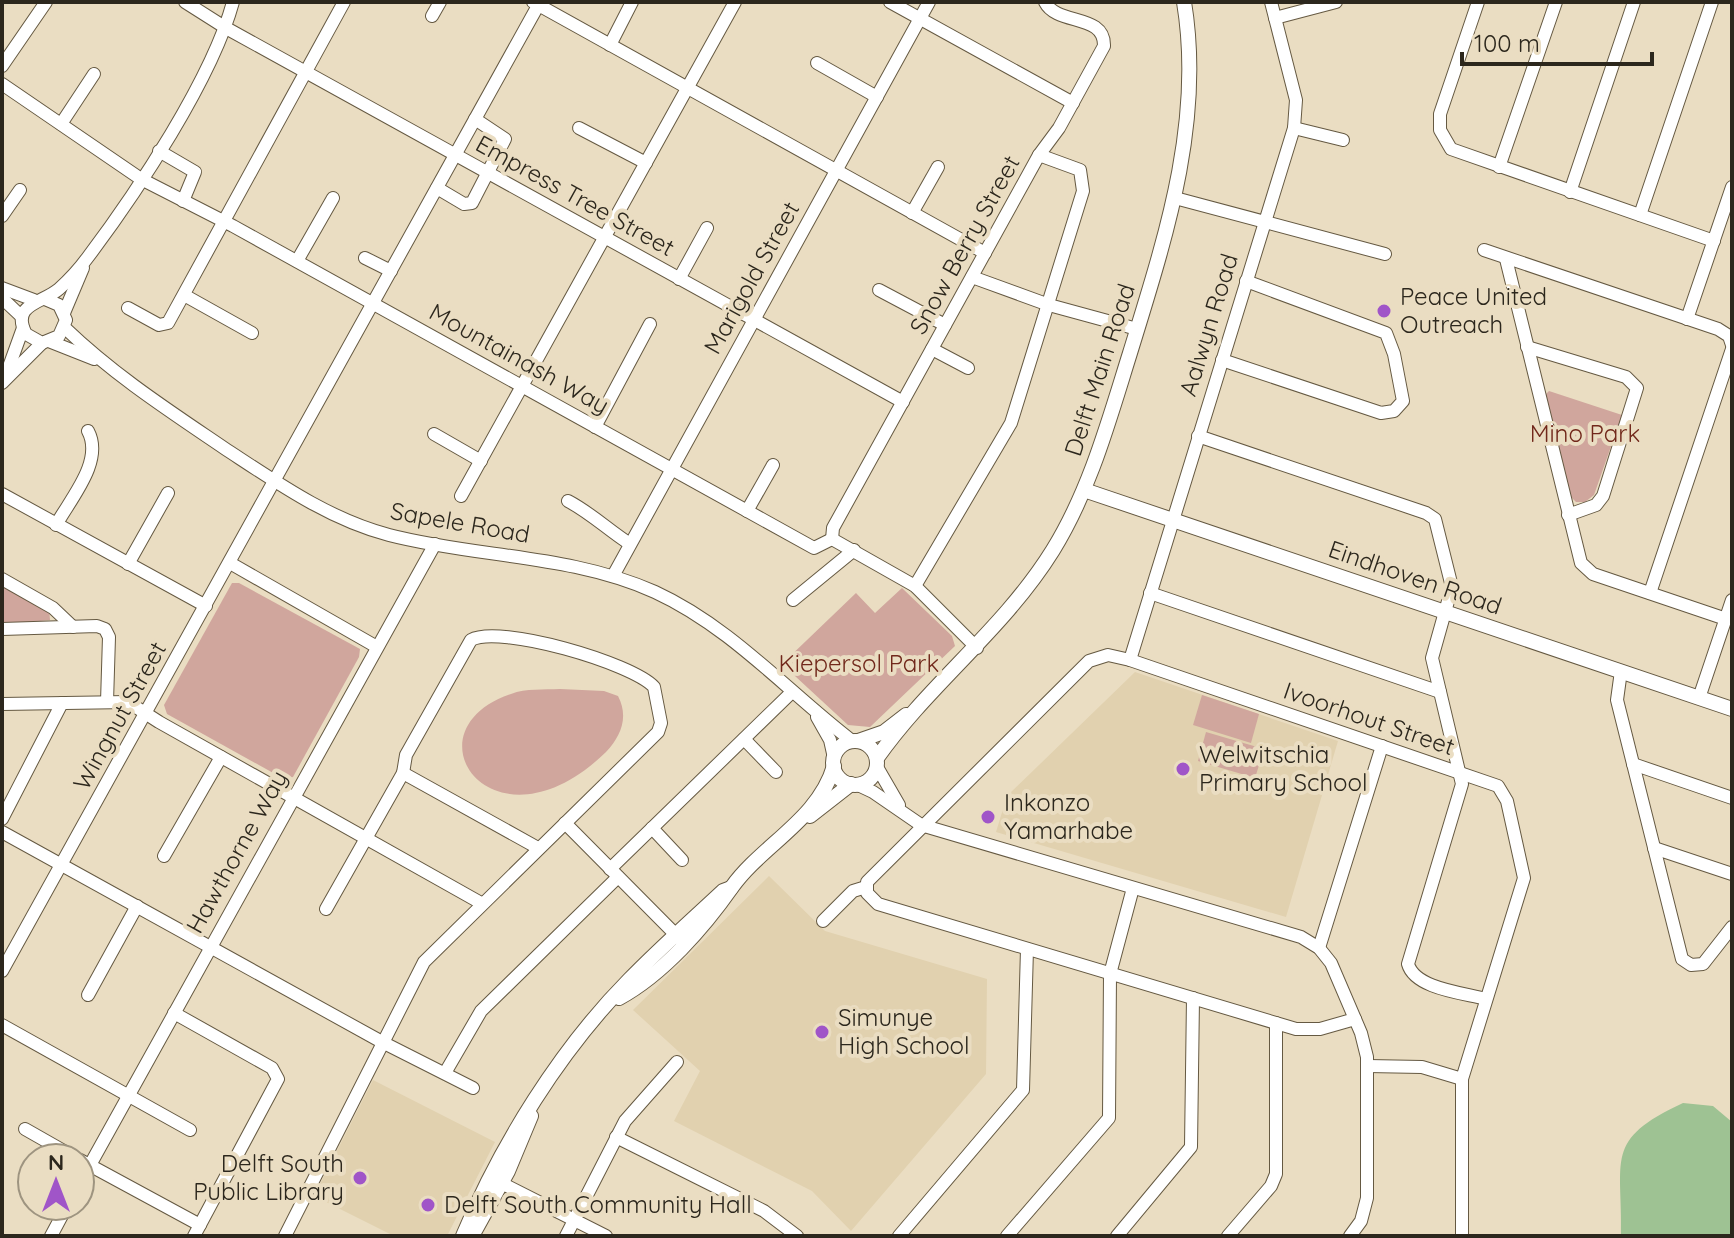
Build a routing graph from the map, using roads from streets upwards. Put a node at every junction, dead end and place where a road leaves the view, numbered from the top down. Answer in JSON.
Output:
{"nodes":[{"id":1,"x":46,"y":2,"type":"edge"},
{"id":2,"x":185,"y":2,"type":"edge"},
{"id":3,"x":233,"y":2,"type":"edge"},
{"id":4,"x":344,"y":2,"type":"edge"},
{"id":5,"x":440,"y":2,"type":"edge"},
{"id":6,"x":632,"y":2,"type":"edge"},
{"id":7,"x":735,"y":2,"type":"edge"},
{"id":8,"x":890,"y":2,"type":"edge"},
{"id":9,"x":929,"y":2,"type":"edge"},
{"id":10,"x":1045,"y":2,"type":"edge"},
{"id":11,"x":1184,"y":2,"type":"edge"},
{"id":12,"x":1271,"y":2,"type":"edge"},
{"id":13,"x":1336,"y":2,"type":"edge"},
{"id":14,"x":1478,"y":2,"type":"edge"},
{"id":15,"x":1556,"y":2,"type":"edge"},
{"id":16,"x":1634,"y":2,"type":"edge"},
{"id":17,"x":1712,"y":2,"type":"edge"},
{"id":18,"x":537,"y":3,"type":"edge"},
{"id":19,"x":432,"y":16,"type":"dead end"},
{"id":20,"x":1275,"y":18,"type":"junction"},
{"id":21,"x":920,"y":19,"type":"junction"},
{"id":22,"x":226,"y":28,"type":"junction"},
{"id":23,"x":610,"y":45,"type":"junction"},
{"id":24,"x":817,"y":63,"type":"dead end"},
{"id":25,"x":2,"y":66,"type":"edge"},
{"id":26,"x":305,"y":72,"type":"junction"},
{"id":27,"x":94,"y":74,"type":"dead end"},
{"id":28,"x":2,"y":84,"type":"edge"},
{"id":29,"x":688,"y":88,"type":"junction"},
{"id":30,"x":877,"y":97,"type":"junction"},
{"id":31,"x":1073,"y":103,"type":"junction"},
{"id":32,"x":475,"y":119,"type":"junction"},
{"id":33,"x":61,"y":124,"type":"junction"},
{"id":34,"x":579,"y":128,"type":"dead end"},
{"id":35,"x":1294,"y":128,"type":"junction"},
{"id":36,"x":1343,"y":140,"type":"dead end"},
{"id":37,"x":159,"y":151,"type":"junction"},
{"id":38,"x":455,"y":155,"type":"junction"},
{"id":39,"x":1039,"y":155,"type":"junction"},
{"id":40,"x":646,"y":163,"type":"junction"},
{"id":41,"x":938,"y":167,"type":"dead end"},
{"id":42,"x":1499,"y":167,"type":"junction"},
{"id":43,"x":836,"y":170,"type":"junction"},
{"id":44,"x":487,"y":173,"type":"junction"},
{"id":45,"x":141,"y":179,"type":"junction"},
{"id":46,"x":437,"y":188,"type":"junction"},
{"id":47,"x":20,"y":190,"type":"dead end"},
{"id":48,"x":1732,"y":190,"type":"edge"},
{"id":49,"x":1570,"y":192,"type":"junction"},
{"id":50,"x":333,"y":198,"type":"dead end"},
{"id":51,"x":1175,"y":198,"type":"junction"},
{"id":52,"x":183,"y":201,"type":"junction"},
{"id":53,"x":912,"y":213,"type":"junction"},
{"id":54,"x":1640,"y":215,"type":"junction"},
{"id":55,"x":2,"y":216,"type":"edge"},
{"id":56,"x":1264,"y":220,"type":"junction"},
{"id":57,"x":223,"y":223,"type":"junction"},
{"id":58,"x":707,"y":228,"type":"dead end"},
{"id":59,"x":605,"y":238,"type":"junction"},
{"id":60,"x":1714,"y":241,"type":"junction"},
{"id":61,"x":1484,"y":250,"type":"dead end"},
{"id":62,"x":985,"y":253,"type":"junction"},
{"id":63,"x":1385,"y":254,"type":"dead end"},
{"id":64,"x":87,"y":258,"type":"junction"},
{"id":65,"x":365,"y":258,"type":"dead end"},
{"id":66,"x":1506,"y":259,"type":"junction"},
{"id":67,"x":297,"y":261,"type":"junction"},
{"id":68,"x":391,"y":271,"type":"junction"},
{"id":69,"x":972,"y":277,"type":"junction"},
{"id":70,"x":679,"y":279,"type":"junction"},
{"id":71,"x":1246,"y":281,"type":"junction"},
{"id":72,"x":2,"y":288,"type":"edge"},
{"id":73,"x":879,"y":290,"type":"dead end"},
{"id":74,"x":184,"y":295,"type":"junction"},
{"id":75,"x":2,"y":298,"type":"edge"},
{"id":76,"x":40,"y":300,"type":"junction"},
{"id":77,"x":373,"y":303,"type":"junction"},
{"id":78,"x":1049,"y":305,"type":"junction"},
{"id":79,"x":128,"y":308,"type":"dead end"},
{"id":80,"x":64,"y":313,"type":"junction"},
{"id":81,"x":1687,"y":319,"type":"junction"},
{"id":82,"x":754,"y":320,"type":"junction"},
{"id":83,"x":22,"y":322,"type":"junction"},
{"id":84,"x":650,"y":324,"type":"dead end"},
{"id":85,"x":945,"y":325,"type":"junction"},
{"id":86,"x":65,"y":328,"type":"junction"},
{"id":87,"x":1137,"y":329,"type":"junction"},
{"id":88,"x":252,"y":333,"type":"dead end"},
{"id":89,"x":46,"y":342,"type":"junction"},
{"id":90,"x":1527,"y":347,"type":"junction"},
{"id":91,"x":1732,"y":347,"type":"edge"},
{"id":92,"x":932,"y":349,"type":"junction"},
{"id":93,"x":1222,"y":360,"type":"junction"},
{"id":94,"x":100,"y":362,"type":"junction"},
{"id":95,"x":968,"y":368,"type":"dead end"},
{"id":96,"x":4,"y":380,"type":"edge"},
{"id":97,"x":522,"y":386,"type":"junction"},
{"id":98,"x":903,"y":402,"type":"junction"},
{"id":99,"x":595,"y":427,"type":"junction"},
{"id":100,"x":88,"y":431,"type":"dead end"},
{"id":101,"x":434,"y":434,"type":"dead end"},
{"id":102,"x":1198,"y":436,"type":"junction"},
{"id":103,"x":481,"y":461,"type":"junction"},
{"id":104,"x":773,"y":465,"type":"dead end"},
{"id":105,"x":672,"y":469,"type":"junction"},
{"id":106,"x":274,"y":481,"type":"junction"},
{"id":107,"x":1084,"y":490,"type":"junction"},
{"id":108,"x":168,"y":493,"type":"dead end"},
{"id":109,"x":2,"y":494,"type":"edge"},
{"id":110,"x":461,"y":496,"type":"dead end"},
{"id":111,"x":568,"y":501,"type":"dead end"},
{"id":112,"x":747,"y":511,"type":"junction"},
{"id":113,"x":1568,"y":515,"type":"junction"},
{"id":114,"x":1173,"y":520,"type":"junction"},
{"id":115,"x":56,"y":525,"type":"junction"},
{"id":116,"x":832,"y":539,"type":"junction"},
{"id":117,"x":435,"y":544,"type":"junction"},
{"id":118,"x":630,"y":544,"type":"junction"},
{"id":119,"x":814,"y":548,"type":"junction"},
{"id":120,"x":854,"y":550,"type":"junction"},
{"id":121,"x":230,"y":563,"type":"junction"},
{"id":122,"x":128,"y":564,"type":"junction"},
{"id":123,"x":826,"y":573,"type":"junction"},
{"id":124,"x":613,"y":576,"type":"junction"},
{"id":125,"x":2,"y":579,"type":"edge"},
{"id":126,"x":915,"y":586,"type":"junction"},
{"id":127,"x":1150,"y":593,"type":"junction"},
{"id":128,"x":1650,"y":593,"type":"junction"},
{"id":129,"x":793,"y":600,"type":"dead end"},
{"id":130,"x":1732,"y":600,"type":"edge"},
{"id":131,"x":206,"y":606,"type":"junction"},
{"id":132,"x":1445,"y":612,"type":"junction"},
{"id":133,"x":1726,"y":619,"type":"junction"},
{"id":134,"x":73,"y":627,"type":"junction"},
{"id":135,"x":2,"y":629,"type":"edge"},
{"id":136,"x":377,"y":647,"type":"junction"},
{"id":137,"x":977,"y":648,"type":"junction"},
{"id":138,"x":1130,"y":660,"type":"junction"},
{"id":139,"x":1621,"y":671,"type":"junction"},
{"id":140,"x":792,"y":692,"type":"junction"},
{"id":141,"x":1440,"y":692,"type":"junction"},
{"id":142,"x":1699,"y":698,"type":"junction"},
{"id":143,"x":925,"y":700,"type":"junction"},
{"id":144,"x":107,"y":702,"type":"junction"},
{"id":145,"x":62,"y":703,"type":"junction"},
{"id":146,"x":2,"y":704,"type":"edge"},
{"id":147,"x":1732,"y":709,"type":"edge"},
{"id":148,"x":147,"y":713,"type":"junction"},
{"id":149,"x":815,"y":714,"type":"junction"},
{"id":150,"x":744,"y":739,"type":"junction"},
{"id":151,"x":855,"y":741,"type":"junction"},
{"id":152,"x":1382,"y":746,"type":"junction"},
{"id":153,"x":221,"y":757,"type":"junction"},
{"id":154,"x":834,"y":762,"type":"junction"},
{"id":155,"x":877,"y":763,"type":"junction"},
{"id":156,"x":1633,"y":764,"type":"junction"},
{"id":157,"x":776,"y":772,"type":"dead end"},
{"id":158,"x":403,"y":773,"type":"junction"},
{"id":159,"x":1459,"y":773,"type":"junction"},
{"id":160,"x":854,"y":784,"type":"junction"},
{"id":161,"x":294,"y":797,"type":"junction"},
{"id":162,"x":1732,"y":798,"type":"edge"},
{"id":163,"x":902,"y":811,"type":"junction"},
{"id":164,"x":2,"y":819,"type":"edge"},
{"id":165,"x":565,"y":823,"type":"junction"},
{"id":166,"x":921,"y":825,"type":"junction"},
{"id":167,"x":652,"y":828,"type":"junction"},
{"id":168,"x":2,"y":832,"type":"edge"},
{"id":169,"x":788,"y":833,"type":"junction"},
{"id":170,"x":367,"y":838,"type":"junction"},
{"id":171,"x":538,"y":848,"type":"junction"},
{"id":172,"x":1654,"y":848,"type":"junction"},
{"id":173,"x":164,"y":856,"type":"dead end"},
{"id":174,"x":682,"y":860,"type":"dead end"},
{"id":175,"x":61,"y":864,"type":"junction"},
{"id":176,"x":614,"y":873,"type":"junction"},
{"id":177,"x":1732,"y":874,"type":"edge"},
{"id":178,"x":1133,"y":888,"type":"junction"},
{"id":179,"x":866,"y":890,"type":"junction"},
{"id":180,"x":481,"y":903,"type":"junction"},
{"id":181,"x":137,"y":906,"type":"junction"},
{"id":182,"x":326,"y":909,"type":"dead end"},
{"id":183,"x":823,"y":921,"type":"dead end"},
{"id":184,"x":1732,"y":927,"type":"edge"},
{"id":185,"x":680,"y":939,"type":"junction"},
{"id":186,"x":210,"y":947,"type":"junction"},
{"id":187,"x":1319,"y":948,"type":"junction"},
{"id":188,"x":1027,"y":949,"type":"junction"},
{"id":189,"x":2,"y":971,"type":"edge"},
{"id":190,"x":1110,"y":974,"type":"junction"},
{"id":191,"x":88,"y":995,"type":"dead end"},
{"id":192,"x":1193,"y":998,"type":"junction"},
{"id":193,"x":1486,"y":999,"type":"junction"},
{"id":194,"x":174,"y":1013,"type":"junction"},
{"id":195,"x":1355,"y":1019,"type":"junction"},
{"id":196,"x":1276,"y":1023,"type":"junction"},
{"id":197,"x":2,"y":1025,"type":"edge"},
{"id":198,"x":382,"y":1042,"type":"junction"},
{"id":199,"x":677,"y":1062,"type":"dead end"},
{"id":200,"x":1368,"y":1066,"type":"junction"},
{"id":201,"x":445,"y":1073,"type":"junction"},
{"id":202,"x":1462,"y":1079,"type":"junction"},
{"id":203,"x":473,"y":1088,"type":"dead end"},
{"id":204,"x":128,"y":1095,"type":"junction"},
{"id":205,"x":25,"y":1129,"type":"dead end"},
{"id":206,"x":190,"y":1130,"type":"dead end"},
{"id":207,"x":616,"y":1137,"type":"junction"},
{"id":208,"x":48,"y":1142,"type":"edge"},
{"id":209,"x":95,"y":1142,"type":"edge"},
{"id":210,"x":96,"y":1169,"type":"edge"},
{"id":211,"x":496,"y":1180,"type":"junction"},
{"id":212,"x":574,"y":1220,"type":"junction"},
{"id":213,"x":197,"y":1230,"type":"edge"},
{"id":214,"x":285,"y":1236,"type":"edge"},
{"id":215,"x":463,"y":1236,"type":"edge"},
{"id":216,"x":472,"y":1236,"type":"edge"},
{"id":217,"x":566,"y":1236,"type":"edge"},
{"id":218,"x":606,"y":1236,"type":"edge"},
{"id":219,"x":797,"y":1236,"type":"edge"},
{"id":220,"x":899,"y":1236,"type":"edge"},
{"id":221,"x":1007,"y":1236,"type":"edge"},
{"id":222,"x":1117,"y":1236,"type":"edge"},
{"id":223,"x":1228,"y":1236,"type":"edge"},
{"id":224,"x":1350,"y":1236,"type":"edge"},
{"id":225,"x":1462,"y":1236,"type":"edge"}],
"edges":[{"from":1,"to":25,"type":"street"},
{"from":2,"to":22,"type":"street","name":"Empress Tree Street"},
{"from":3,"to":22,"type":"street"},
{"from":4,"to":26,"type":"street"},
{"from":5,"to":19,"type":"street"},
{"from":6,"to":23,"type":"street"},
{"from":7,"to":29,"type":"street"},
{"from":8,"to":21,"type":"street"},
{"from":9,"to":21,"type":"street","name":"Marigold Street"},
{"from":10,"to":31,"type":"street","name":"Snow Berry Street"},
{"from":11,"to":51,"type":"street","name":"Delft Main Road"},
{"from":12,"to":20,"type":"street","name":"Aalwyn Road"},
{"from":13,"to":20,"type":"street"},
{"from":14,"to":42,"type":"street"},
{"from":15,"to":42,"type":"street"},
{"from":16,"to":49,"type":"street"},
{"from":17,"to":54,"type":"street"},
{"from":18,"to":23,"type":"street"},
{"from":18,"to":32,"type":"street","name":"Wingnut Street"},
{"from":20,"to":35,"type":"street","name":"Aalwyn Road"},
{"from":21,"to":30,"type":"street","name":"Marigold Street"},
{"from":21,"to":31,"type":"street"},
{"from":22,"to":26,"type":"street","name":"Empress Tree Street"},
{"from":22,"to":37,"type":"street"},
{"from":23,"to":29,"type":"street"},
{"from":24,"to":30,"type":"street"},
{"from":26,"to":38,"type":"street","name":"Empress Tree Street"},
{"from":26,"to":57,"type":"street"},
{"from":27,"to":33,"type":"street"},
{"from":28,"to":33,"type":"street","name":"Mountainash Way"},
{"from":29,"to":40,"type":"street"},
{"from":29,"to":43,"type":"street"},
{"from":30,"to":43,"type":"street","name":"Marigold Street"},
{"from":31,"to":39,"type":"street","name":"Snow Berry Street"},
{"from":32,"to":38,"type":"street","name":"Wingnut Street"},
{"from":32,"to":44,"type":"street"},
{"from":33,"to":45,"type":"street","name":"Mountainash Way"},
{"from":34,"to":40,"type":"street"},
{"from":35,"to":36,"type":"street"},
{"from":35,"to":56,"type":"street","name":"Aalwyn Road"},
{"from":37,"to":45,"type":"street"},
{"from":37,"to":52,"type":"street"},
{"from":38,"to":44,"type":"street","name":"Empress Tree Street"},
{"from":38,"to":46,"type":"street","name":"Wingnut Street"},
{"from":39,"to":62,"type":"street","name":"Snow Berry Street"},
{"from":39,"to":78,"type":"street"},
{"from":40,"to":59,"type":"street"},
{"from":41,"to":53,"type":"street"},
{"from":42,"to":49,"type":"street"},
{"from":43,"to":53,"type":"street"},
{"from":43,"to":82,"type":"street","name":"Marigold Street"},
{"from":44,"to":46,"type":"street"},
{"from":44,"to":59,"type":"street","name":"Empress Tree Street"},
{"from":45,"to":52,"type":"street","name":"Mountainash Way"},
{"from":45,"to":64,"type":"street"},
{"from":46,"to":68,"type":"street","name":"Wingnut Street"},
{"from":47,"to":55,"type":"street"},
{"from":48,"to":60,"type":"street"},
{"from":49,"to":54,"type":"street"},
{"from":50,"to":67,"type":"street"},
{"from":51,"to":56,"type":"street"},
{"from":51,"to":87,"type":"street","name":"Delft Main Road"},
{"from":52,"to":57,"type":"street","name":"Mountainash Way"},
{"from":53,"to":62,"type":"street"},
{"from":54,"to":60,"type":"street"},
{"from":56,"to":63,"type":"street"},
{"from":56,"to":71,"type":"street","name":"Aalwyn Road"},
{"from":57,"to":67,"type":"street","name":"Mountainash Way"},
{"from":57,"to":74,"type":"street"},
{"from":58,"to":70,"type":"street"},
{"from":59,"to":70,"type":"street","name":"Empress Tree Street"},
{"from":59,"to":97,"type":"street"},
{"from":60,"to":81,"type":"street"},
{"from":61,"to":66,"type":"street"},
{"from":62,"to":69,"type":"street","name":"Snow Berry Street"},
{"from":64,"to":76,"type":"street"},
{"from":64,"to":80,"type":"street"},
{"from":65,"to":68,"type":"street"},
{"from":66,"to":81,"type":"street"},
{"from":66,"to":90,"type":"street"},
{"from":67,"to":77,"type":"street","name":"Mountainash Way"},
{"from":68,"to":77,"type":"street","name":"Wingnut Street"},
{"from":69,"to":78,"type":"street"},
{"from":69,"to":85,"type":"street","name":"Snow Berry Street"},
{"from":70,"to":82,"type":"street","name":"Empress Tree Street"},
{"from":71,"to":93,"type":"street","name":"Aalwyn Road"},
{"from":71,"to":93,"type":"street"},
{"from":72,"to":76,"type":"street"},
{"from":73,"to":85,"type":"street"},
{"from":74,"to":79,"type":"street"},
{"from":74,"to":88,"type":"street"},
{"from":75,"to":83,"type":"street"},
{"from":76,"to":80,"type":"street"},
{"from":76,"to":83,"type":"street"},
{"from":77,"to":97,"type":"street","name":"Mountainash Way"},
{"from":77,"to":106,"type":"street","name":"Wingnut Street"},
{"from":78,"to":87,"type":"street"},
{"from":78,"to":126,"type":"street"},
{"from":80,"to":86,"type":"street"},
{"from":81,"to":91,"type":"street"},
{"from":82,"to":98,"type":"street","name":"Empress Tree Street"},
{"from":82,"to":105,"type":"street","name":"Marigold Street"},
{"from":83,"to":89,"type":"street"},
{"from":83,"to":96,"type":"street"},
{"from":84,"to":99,"type":"street"},
{"from":85,"to":92,"type":"street","name":"Snow Berry Street"},
{"from":86,"to":89,"type":"street"},
{"from":86,"to":94,"type":"street","name":"Sapele Road"},
{"from":87,"to":107,"type":"street","name":"Delft Main Road"},
{"from":89,"to":94,"type":"street","name":"Sapele Road"},
{"from":89,"to":96,"type":"street"},
{"from":90,"to":113,"type":"street"},
{"from":90,"to":113,"type":"street"},
{"from":91,"to":128,"type":"street"},
{"from":92,"to":95,"type":"street"},
{"from":92,"to":98,"type":"street","name":"Snow Berry Street"},
{"from":93,"to":102,"type":"street","name":"Aalwyn Road"},
{"from":94,"to":106,"type":"street","name":"Sapele Road"},
{"from":97,"to":99,"type":"street","name":"Mountainash Way"},
{"from":97,"to":103,"type":"street"},
{"from":98,"to":116,"type":"street","name":"Snow Berry Street"},
{"from":99,"to":105,"type":"street","name":"Mountainash Way"},
{"from":100,"to":115,"type":"street"},
{"from":101,"to":103,"type":"street"},
{"from":102,"to":114,"type":"street","name":"Aalwyn Road"},
{"from":102,"to":132,"type":"street"},
{"from":103,"to":110,"type":"street"},
{"from":104,"to":112,"type":"street"},
{"from":105,"to":112,"type":"street","name":"Mountainash Way"},
{"from":105,"to":118,"type":"street","name":"Marigold Street"},
{"from":106,"to":117,"type":"street","name":"Sapele Road"},
{"from":106,"to":121,"type":"street","name":"Wingnut Street"},
{"from":107,"to":114,"type":"street","name":"Eindhoven Road"},
{"from":107,"to":137,"type":"street","name":"Delft Main Road"},
{"from":108,"to":122,"type":"street"},
{"from":109,"to":115,"type":"street"},
{"from":111,"to":118,"type":"street"},
{"from":112,"to":119,"type":"street","name":"Mountainash Way"},
{"from":113,"to":128,"type":"street"},
{"from":114,"to":127,"type":"street","name":"Aalwyn Road"},
{"from":114,"to":132,"type":"street","name":"Eindhoven Road"},
{"from":115,"to":122,"type":"street"},
{"from":116,"to":119,"type":"street"},
{"from":116,"to":120,"type":"street"},
{"from":117,"to":124,"type":"street","name":"Sapele Road"},
{"from":117,"to":136,"type":"street","name":"Hawthorne Way"},
{"from":118,"to":124,"type":"street","name":"Marigold Street"},
{"from":119,"to":123,"type":"street"},
{"from":120,"to":123,"type":"street"},
{"from":120,"to":126,"type":"street"},
{"from":121,"to":131,"type":"street","name":"Wingnut Street"},
{"from":121,"to":136,"type":"street"},
{"from":122,"to":131,"type":"street"},
{"from":123,"to":129,"type":"street"},
{"from":124,"to":140,"type":"street","name":"Sapele Road"},
{"from":125,"to":134,"type":"street"},
{"from":126,"to":137,"type":"street"},
{"from":127,"to":138,"type":"street","name":"Aalwyn Road"},
{"from":127,"to":141,"type":"street"},
{"from":128,"to":133,"type":"street"},
{"from":130,"to":133,"type":"street"},
{"from":131,"to":148,"type":"street","name":"Wingnut Street"},
{"from":132,"to":139,"type":"street","name":"Eindhoven Road"},
{"from":132,"to":141,"type":"street"},
{"from":133,"to":142,"type":"street"},
{"from":134,"to":135,"type":"street"},
{"from":134,"to":144,"type":"street"},
{"from":136,"to":161,"type":"street","name":"Hawthorne Way"},
{"from":137,"to":143,"type":"street","name":"Delft Main Road"},
{"from":138,"to":152,"type":"street","name":"Ivoorhout Street"},
{"from":138,"to":166,"type":"street","name":"Ivoorhout Street"},
{"from":139,"to":142,"type":"street","name":"Eindhoven Road"},
{"from":139,"to":156,"type":"street"},
{"from":140,"to":149,"type":"street","name":"Sapele Road"},
{"from":140,"to":150,"type":"street"},
{"from":141,"to":159,"type":"street"},
{"from":142,"to":147,"type":"street","name":"Eindhoven Road"},
{"from":143,"to":151,"type":"street","name":"Delft Main Road"},
{"from":143,"to":155,"type":"street","name":"Delft Main Road"},
{"from":144,"to":145,"type":"street"},
{"from":144,"to":148,"type":"street"},
{"from":145,"to":146,"type":"street"},
{"from":145,"to":164,"type":"street"},
{"from":148,"to":153,"type":"street"},
{"from":148,"to":175,"type":"street","name":"Wingnut Street"},
{"from":149,"to":151,"type":"street","name":"Sapele Road"},
{"from":149,"to":154,"type":"street","name":"Sapele Road"},
{"from":150,"to":157,"type":"street"},
{"from":150,"to":167,"type":"street"},
{"from":151,"to":154,"type":"street"},
{"from":151,"to":155,"type":"street"},
{"from":152,"to":159,"type":"street","name":"Ivoorhout Street"},
{"from":152,"to":187,"type":"street"},
{"from":153,"to":161,"type":"street"},
{"from":153,"to":173,"type":"street"},
{"from":154,"to":160,"type":"street"},
{"from":154,"to":169,"type":"street"},
{"from":155,"to":160,"type":"street"},
{"from":155,"to":163,"type":"street"},
{"from":156,"to":162,"type":"street"},
{"from":156,"to":172,"type":"street"},
{"from":158,"to":165,"type":"street"},
{"from":158,"to":170,"type":"street"},
{"from":158,"to":171,"type":"street"},
{"from":159,"to":193,"type":"street","name":"Ivoorhout Street"},
{"from":159,"to":193,"type":"street"},
{"from":160,"to":163,"type":"street"},
{"from":160,"to":169,"type":"street"},
{"from":161,"to":170,"type":"street"},
{"from":161,"to":186,"type":"street","name":"Hawthorne Way"},
{"from":163,"to":166,"type":"street"},
{"from":165,"to":171,"type":"street"},
{"from":165,"to":176,"type":"street"},
{"from":166,"to":178,"type":"street"},
{"from":166,"to":179,"type":"street","name":"Ivoorhout Street"},
{"from":167,"to":174,"type":"street"},
{"from":167,"to":176,"type":"street"},
{"from":168,"to":175,"type":"street"},
{"from":169,"to":185,"type":"street"},
{"from":170,"to":180,"type":"street"},
{"from":170,"to":182,"type":"street"},
{"from":171,"to":180,"type":"street"},
{"from":172,"to":177,"type":"street"},
{"from":172,"to":184,"type":"street"},
{"from":175,"to":181,"type":"street"},
{"from":175,"to":189,"type":"street","name":"Wingnut Street"},
{"from":176,"to":185,"type":"street"},
{"from":176,"to":201,"type":"street"},
{"from":178,"to":187,"type":"street"},
{"from":178,"to":190,"type":"street"},
{"from":179,"to":183,"type":"street","name":"Ivoorhout Street"},
{"from":179,"to":188,"type":"street"},
{"from":180,"to":198,"type":"street"},
{"from":181,"to":186,"type":"street"},
{"from":181,"to":191,"type":"street"},
{"from":185,"to":211,"type":"street"},
{"from":186,"to":194,"type":"street","name":"Hawthorne Way"},
{"from":186,"to":198,"type":"street"},
{"from":187,"to":195,"type":"street"},
{"from":188,"to":190,"type":"street"},
{"from":188,"to":220,"type":"street"},
{"from":190,"to":192,"type":"street"},
{"from":190,"to":221,"type":"street"},
{"from":192,"to":196,"type":"street"},
{"from":192,"to":222,"type":"street"},
{"from":193,"to":202,"type":"street","name":"Ivoorhout Street"},
{"from":194,"to":204,"type":"street","name":"Hawthorne Way"},
{"from":194,"to":213,"type":"street"},
{"from":195,"to":196,"type":"street"},
{"from":195,"to":200,"type":"street"},
{"from":196,"to":223,"type":"street"},
{"from":197,"to":204,"type":"street"},
{"from":198,"to":201,"type":"street"},
{"from":198,"to":214,"type":"street"},
{"from":199,"to":207,"type":"street"},
{"from":200,"to":202,"type":"street"},
{"from":200,"to":224,"type":"street"},
{"from":201,"to":203,"type":"street"},
{"from":202,"to":225,"type":"street","name":"Ivoorhout Street"},
{"from":204,"to":206,"type":"street"},
{"from":204,"to":209,"type":"street","name":"Hawthorne Way"},
{"from":205,"to":208,"type":"street"},
{"from":207,"to":212,"type":"street"},
{"from":207,"to":219,"type":"street"},
{"from":210,"to":213,"type":"street"},
{"from":211,"to":212,"type":"street"},
{"from":211,"to":215,"type":"street"},
{"from":211,"to":216,"type":"street"},
{"from":212,"to":217,"type":"street"},
{"from":212,"to":218,"type":"street"}]}
